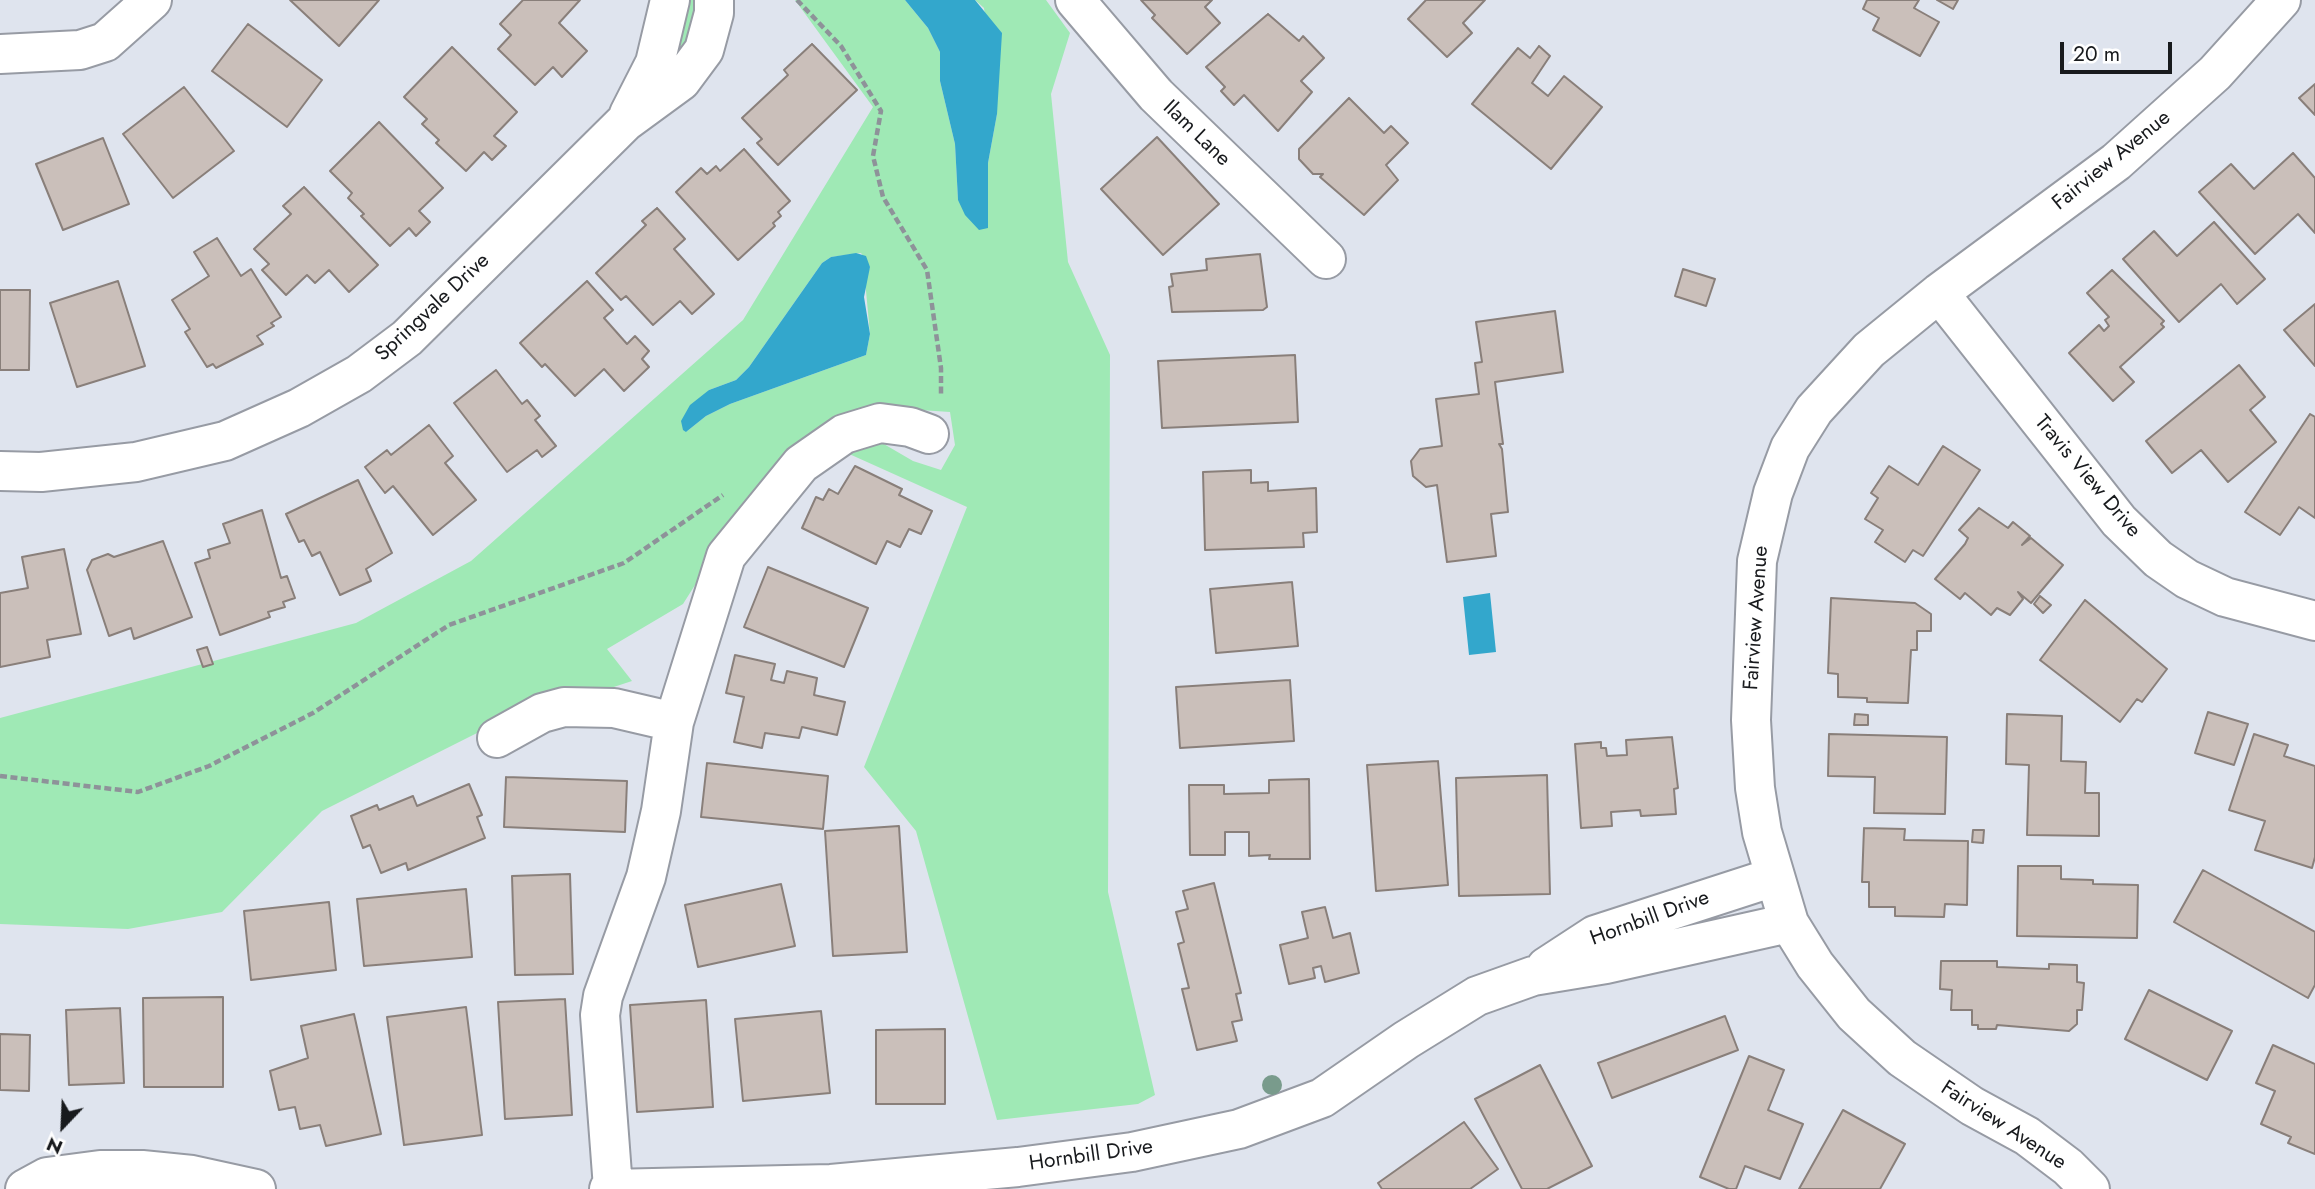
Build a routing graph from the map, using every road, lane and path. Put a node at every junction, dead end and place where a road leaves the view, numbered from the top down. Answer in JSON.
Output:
{"nodes":[{"id":1,"x":152,"y":0,"type":"edge"},
{"id":2,"x":670,"y":0,"type":"edge"},
{"id":3,"x":714,"y":0,"type":"edge"},
{"id":4,"x":797,"y":0,"type":"edge"},
{"id":5,"x":1075,"y":0,"type":"edge"},
{"id":6,"x":2281,"y":0,"type":"edge"},
{"id":7,"x":0,"y":54,"type":"edge"},
{"id":8,"x":625,"y":122,"type":"junction"},
{"id":9,"x":1326,"y":259,"type":"dead end"},
{"id":10,"x":1940,"y":293,"type":"junction"},
{"id":11,"x":929,"y":434,"type":"joint"},
{"id":12,"x":0,"y":471,"type":"edge"},
{"id":13,"x":734,"y":487,"type":"dead end"},
{"id":14,"x":2315,"y":621,"type":"edge"},
{"id":15,"x":674,"y":722,"type":"junction"},
{"id":16,"x":497,"y":738,"type":"dead end"},
{"id":17,"x":0,"y":776,"type":"edge"},
{"id":18,"x":1774,"y":877,"type":"junction"},
{"id":19,"x":1789,"y":923,"type":"junction"},
{"id":20,"x":1533,"y":976,"type":"junction"},
{"id":21,"x":611,"y":1188,"type":"edge"},
{"id":22,"x":25,"y":1189,"type":"edge"},
{"id":23,"x":256,"y":1189,"type":"edge"},
{"id":24,"x":2090,"y":1189,"type":"edge"}],
"edges":[{"from":1,"to":7,"type":"street"},
{"from":2,"to":8,"type":"street","name":"Springvale Drive"},
{"from":3,"to":8,"type":"street","name":"Springvale Drive"},
{"from":4,"to":11,"type":"path"},
{"from":5,"to":9,"type":"street","name":"Ilam Lane"},
{"from":6,"to":10,"type":"street","name":"Fairview Avenue"},
{"from":8,"to":12,"type":"street","name":"Springvale Drive"},
{"from":10,"to":14,"type":"street","name":"Travis View Drive"},
{"from":10,"to":18,"type":"street","name":"Fairview Avenue"},
{"from":11,"to":15,"type":"street"},
{"from":13,"to":17,"type":"path"},
{"from":15,"to":16,"type":"street"},
{"from":15,"to":21,"type":"street"},
{"from":18,"to":19,"type":"street","name":"Fairview Avenue"},
{"from":18,"to":20,"type":"street","name":"Hornbill Drive"},
{"from":19,"to":20,"type":"street","name":"Hornbill Drive"},
{"from":19,"to":24,"type":"street","name":"Fairview Avenue"},
{"from":20,"to":21,"type":"street","name":"Hornbill Drive"},
{"from":22,"to":23,"type":"street"}]}
